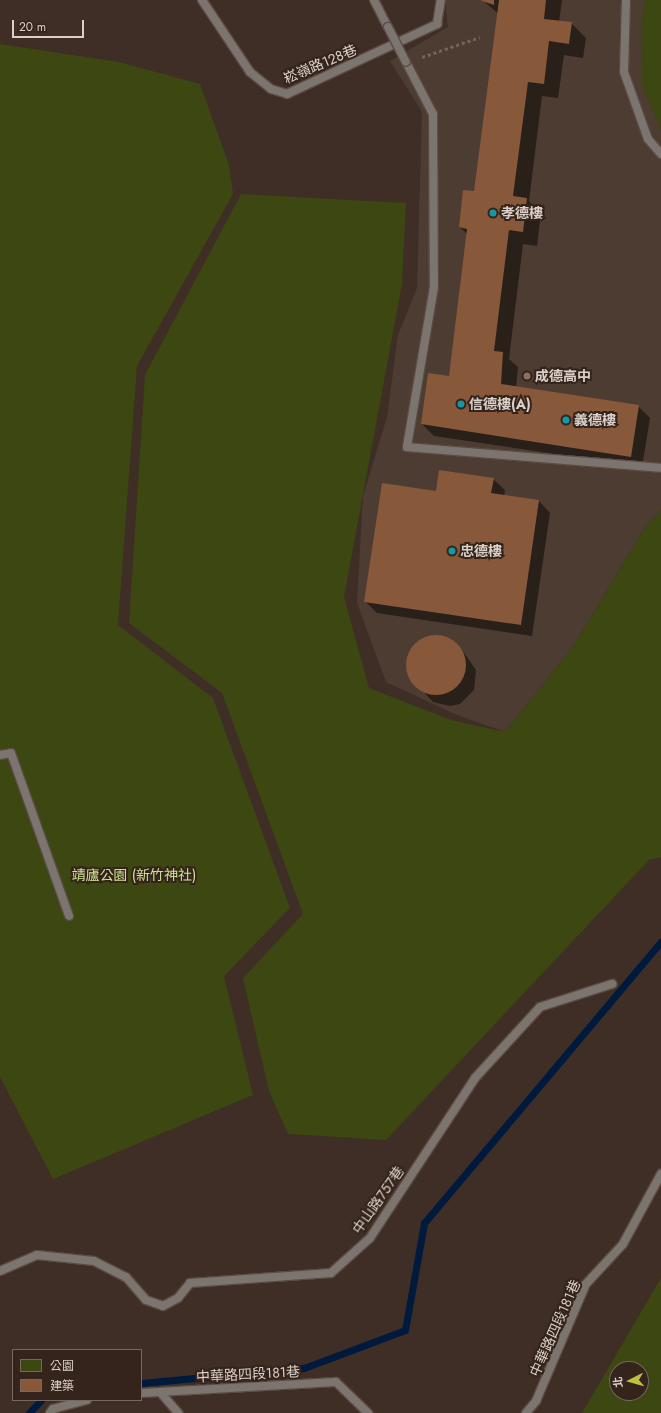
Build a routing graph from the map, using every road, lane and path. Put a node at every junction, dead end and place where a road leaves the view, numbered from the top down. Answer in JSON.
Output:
{"nodes":[{"id":1,"x":202,"y":0,"type":"edge"},
{"id":2,"x":374,"y":0,"type":"edge"},
{"id":3,"x":441,"y":0,"type":"edge"},
{"id":4,"x":626,"y":0,"type":"edge"},
{"id":5,"x":480,"y":37,"type":"dead end"},
{"id":6,"x":406,"y":62,"type":"junction"},
{"id":7,"x":661,"y":154,"type":"edge"},
{"id":8,"x":661,"y":468,"type":"edge"},
{"id":9,"x":0,"y":755,"type":"edge"},
{"id":10,"x":69,"y":916,"type":"dead end"},
{"id":11,"x":612,"y":984,"type":"dead end"},
{"id":12,"x":661,"y":1174,"type":"edge"},
{"id":13,"x":0,"y":1271,"type":"edge"},
{"id":14,"x":160,"y":1392,"type":"junction"},
{"id":15,"x":142,"y":1393,"type":"edge"},
{"id":16,"x":83,"y":1401,"type":"edge"},
{"id":17,"x":50,"y":1413,"type":"edge"},
{"id":18,"x":178,"y":1413,"type":"edge"},
{"id":19,"x":368,"y":1413,"type":"edge"},
{"id":20,"x":526,"y":1413,"type":"edge"}],
"edges":[{"from":1,"to":3,"type":"lane","name":"崧嶺路128巷"},
{"from":2,"to":6,"type":"lane","bridge":true},
{"from":4,"to":7,"type":"lane"},
{"from":5,"to":6,"type":"path"},
{"from":6,"to":8,"type":"lane"},
{"from":9,"to":10,"type":"lane"},
{"from":11,"to":13,"type":"lane","name":"中山路757巷"},
{"from":12,"to":20,"type":"lane","name":"中華路四段181巷"},
{"from":14,"to":15,"type":"lane","name":"中華路四段181巷"},
{"from":14,"to":18,"type":"lane"},
{"from":14,"to":19,"type":"lane","name":"中華路四段181巷"},
{"from":16,"to":17,"type":"lane"}]}
